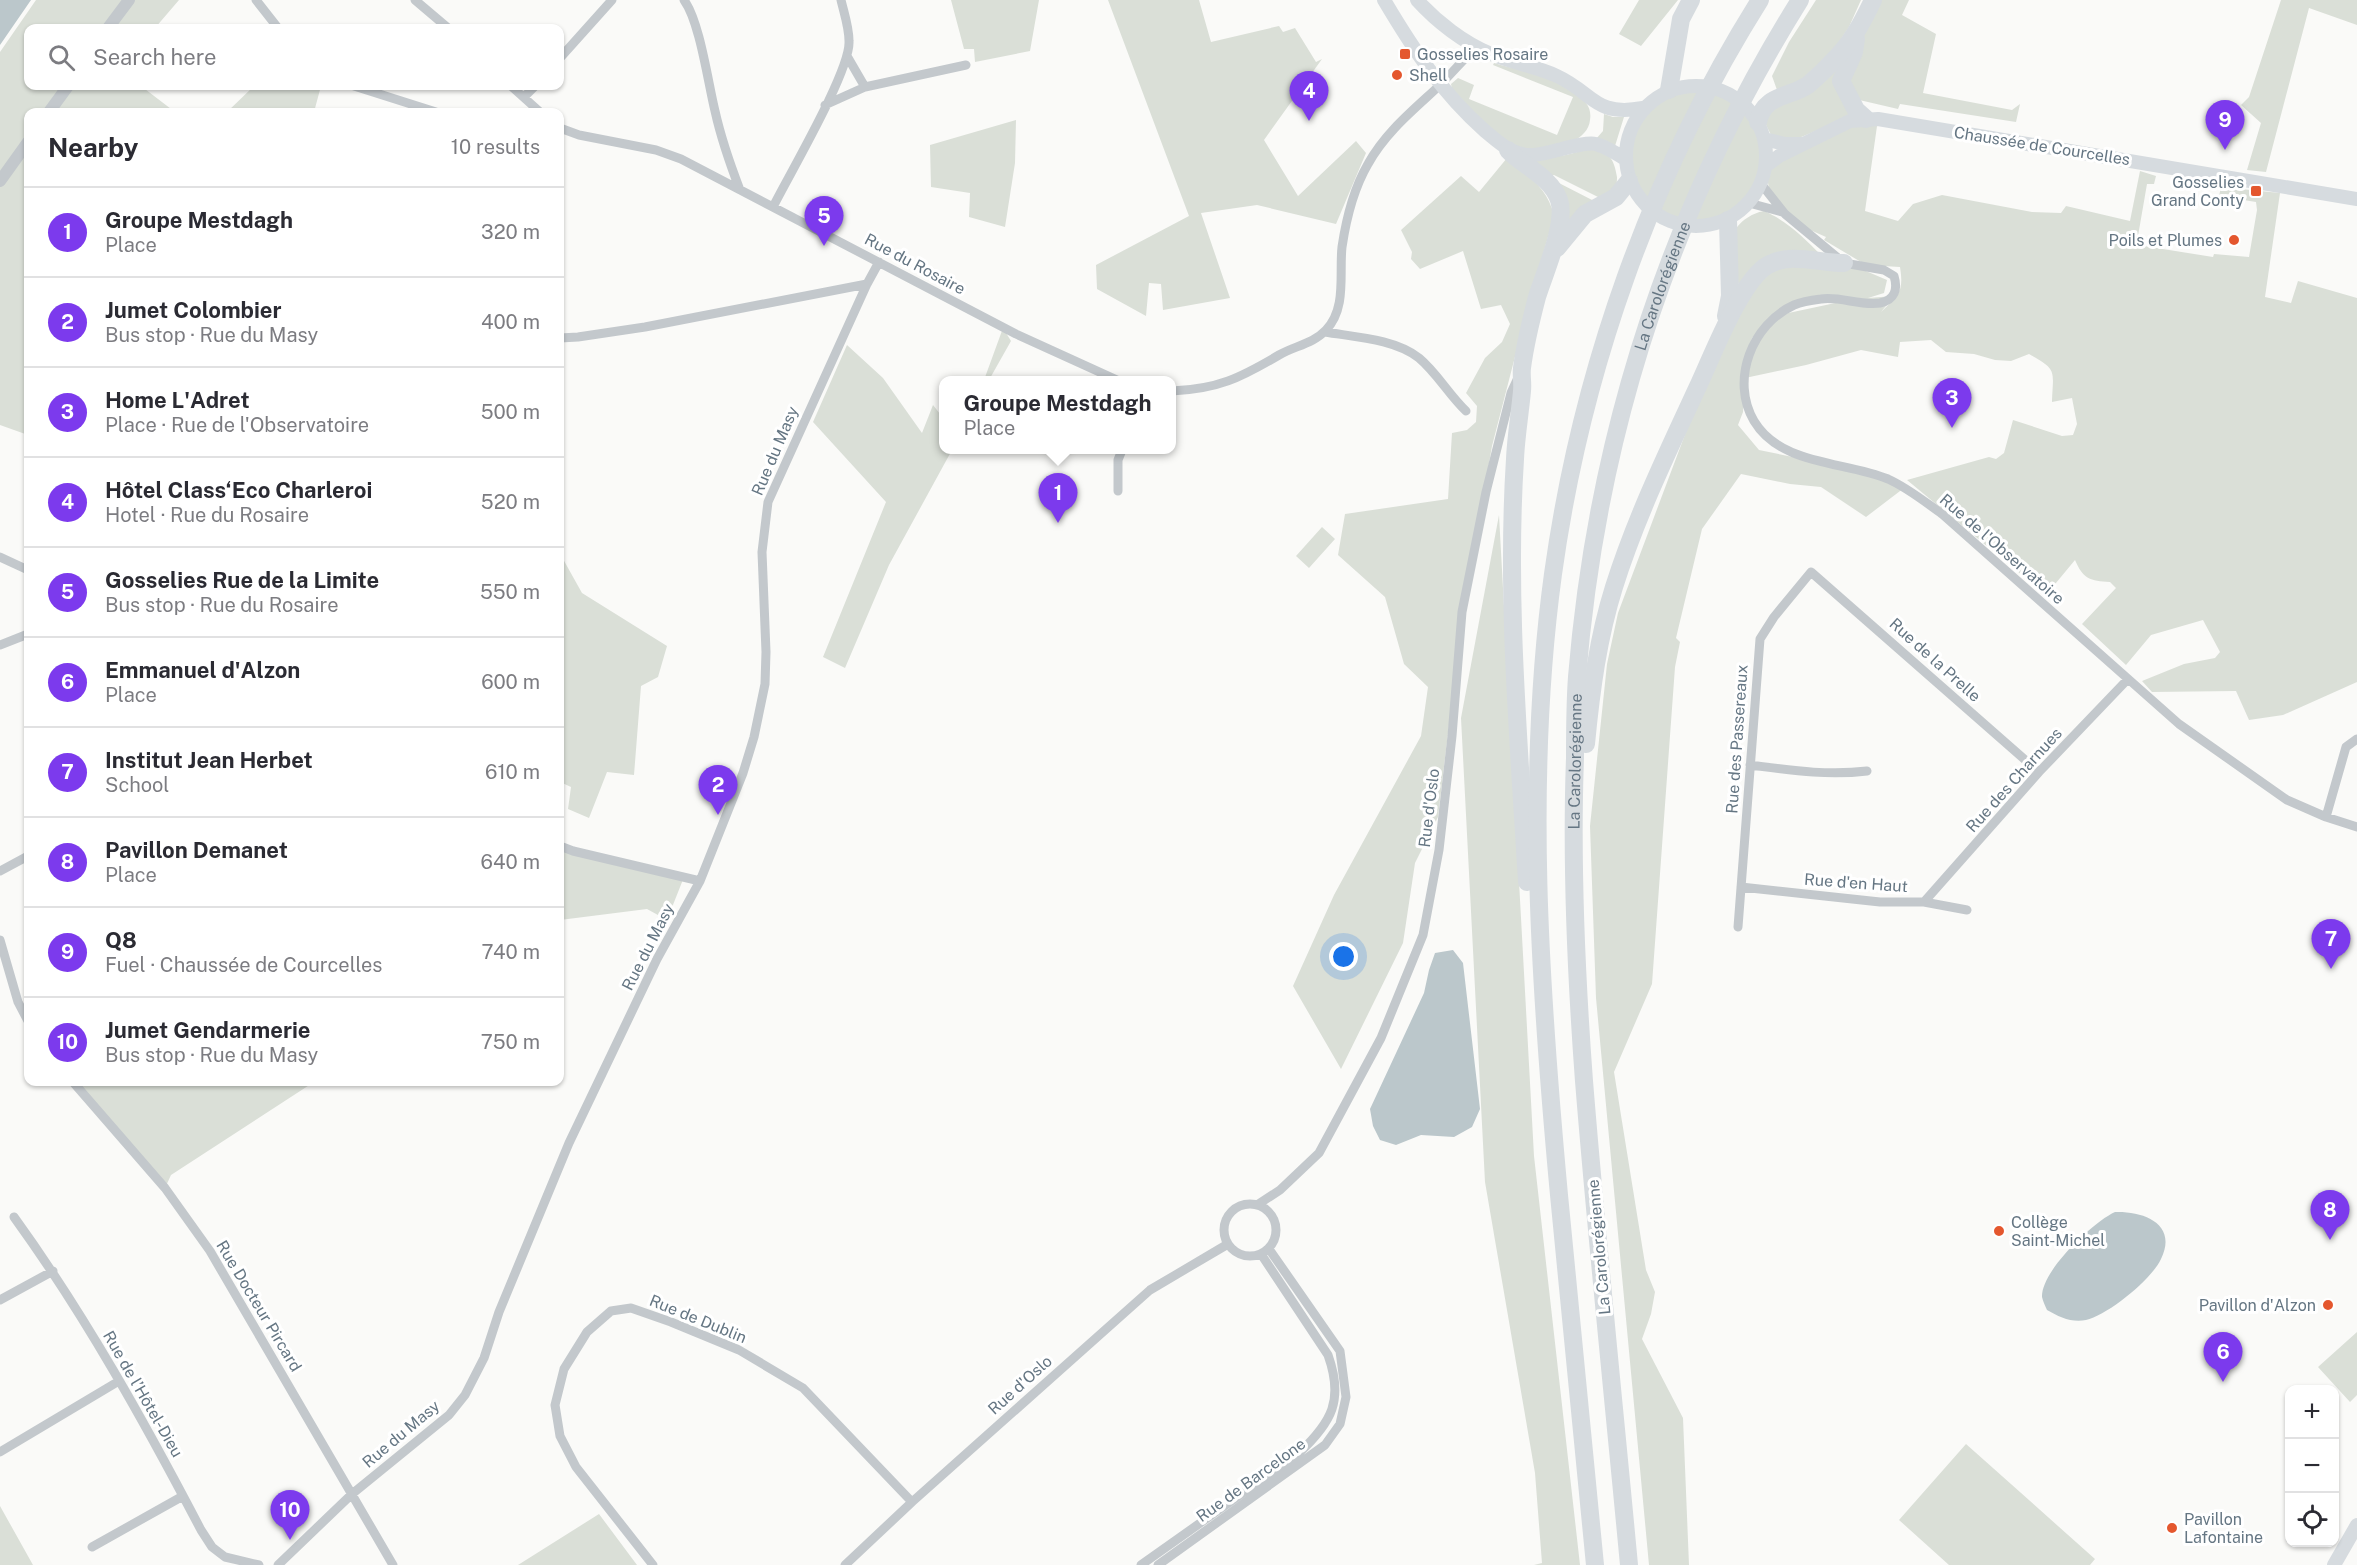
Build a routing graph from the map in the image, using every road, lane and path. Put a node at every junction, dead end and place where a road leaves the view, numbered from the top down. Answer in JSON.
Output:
{"nodes":[{"id":1,"x":129,"y":0,"type":"edge"},
{"id":2,"x":256,"y":0,"type":"edge"},
{"id":3,"x":415,"y":0,"type":"edge"},
{"id":4,"x":612,"y":0,"type":"edge"},
{"id":5,"x":684,"y":0,"type":"edge"},
{"id":6,"x":841,"y":0,"type":"edge"},
{"id":7,"x":1384,"y":0,"type":"edge"},
{"id":8,"x":1418,"y":0,"type":"edge"},
{"id":9,"x":1691,"y":0,"type":"edge"},
{"id":10,"x":1760,"y":0,"type":"edge"},
{"id":11,"x":1800,"y":0,"type":"edge"},
{"id":12,"x":1873,"y":0,"type":"edge"},
{"id":13,"x":111,"y":24,"type":"edge"},
{"id":14,"x":275,"y":24,"type":"edge"},
{"id":15,"x":443,"y":24,"type":"edge"},
{"id":16,"x":1856,"y":34,"type":"junction"},
{"id":17,"x":1476,"y":47,"type":"junction"},
{"id":18,"x":564,"y":54,"type":"edge"},
{"id":19,"x":847,"y":56,"type":"junction"},
{"id":20,"x":966,"y":65,"type":"dead end"},
{"id":21,"x":1439,"y":85,"type":"junction"},
{"id":22,"x":865,"y":87,"type":"junction"},
{"id":23,"x":65,"y":90,"type":"edge"},
{"id":24,"x":367,"y":90,"type":"edge"},
{"id":25,"x":516,"y":90,"type":"edge"},
{"id":26,"x":530,"y":90,"type":"edge"},
{"id":27,"x":1669,"y":90,"type":"junction"},
{"id":28,"x":524,"y":97,"type":"junction"},
{"id":29,"x":825,"y":105,"type":"junction"},
{"id":30,"x":52,"y":108,"type":"edge"},
{"id":31,"x":423,"y":108,"type":"edge"},
{"id":32,"x":536,"y":108,"type":"edge"},
{"id":33,"x":1643,"y":108,"type":"junction"},
{"id":34,"x":1866,"y":119,"type":"junction"},
{"id":35,"x":1761,"y":130,"type":"junction"},
{"id":36,"x":564,"y":131,"type":"edge"},
{"id":37,"x":1802,"y":144,"type":"junction"},
{"id":38,"x":24,"y":148,"type":"edge"},
{"id":39,"x":1508,"y":150,"type":"junction"},
{"id":40,"x":1625,"y":159,"type":"junction"},
{"id":41,"x":1767,"y":165,"type":"junction"},
{"id":42,"x":0,"y":181,"type":"edge"},
{"id":43,"x":1629,"y":181,"type":"junction"},
{"id":44,"x":1762,"y":185,"type":"junction"},
{"id":45,"x":740,"y":190,"type":"junction"},
{"id":46,"x":2357,"y":199,"type":"edge"},
{"id":47,"x":1749,"y":203,"type":"junction"},
{"id":48,"x":773,"y":207,"type":"junction"},
{"id":49,"x":1785,"y":214,"type":"junction"},
{"id":50,"x":1728,"y":220,"type":"junction"},
{"id":51,"x":1552,"y":256,"type":"junction"},
{"id":52,"x":879,"y":262,"type":"junction"},
{"id":53,"x":1844,"y":263,"type":"junction"},
{"id":54,"x":867,"y":284,"type":"junction"},
{"id":55,"x":1325,"y":332,"type":"junction"},
{"id":56,"x":1722,"y":336,"type":"junction"},
{"id":57,"x":564,"y":338,"type":"edge"},
{"id":58,"x":1522,"y":369,"type":"junction"},
{"id":59,"x":1107,"y":376,"type":"edge"},
{"id":60,"x":1176,"y":391,"type":"edge"},
{"id":61,"x":1466,"y":411,"type":"dead end"},
{"id":62,"x":1120,"y":454,"type":"edge"},
{"id":63,"x":1118,"y":491,"type":"dead end"},
{"id":64,"x":0,"y":557,"type":"edge"},
{"id":65,"x":24,"y":568,"type":"edge"},
{"id":66,"x":1811,"y":572,"type":"joint"},
{"id":67,"x":24,"y":636,"type":"edge"},
{"id":68,"x":0,"y":645,"type":"edge"},
{"id":69,"x":2128,"y":679,"type":"junction"},
{"id":70,"x":2357,"y":739,"type":"edge"},
{"id":71,"x":1750,"y":765,"type":"junction"},
{"id":72,"x":1867,"y":771,"type":"dead end"},
{"id":73,"x":2039,"y":772,"type":"junction"},
{"id":74,"x":1574,"y":776,"type":"junction"},
{"id":75,"x":2326,"y":817,"type":"junction"},
{"id":76,"x":2357,"y":827,"type":"edge"},
{"id":77,"x":564,"y":848,"type":"edge"},
{"id":78,"x":24,"y":858,"type":"edge"},
{"id":79,"x":0,"y":871,"type":"edge"},
{"id":80,"x":699,"y":881,"type":"junction"},
{"id":81,"x":1741,"y":887,"type":"junction"},
{"id":82,"x":1924,"y":902,"type":"junction"},
{"id":83,"x":1967,"y":910,"type":"dead end"},
{"id":84,"x":1738,"y":927,"type":"dead end"},
{"id":85,"x":0,"y":940,"type":"edge"},
{"id":86,"x":1542,"y":984,"type":"junction"},
{"id":87,"x":24,"y":1013,"type":"edge"},
{"id":88,"x":76,"y":1086,"type":"edge"},
{"id":89,"x":1257,"y":1205,"type":"junction"},
{"id":90,"x":14,"y":1217,"type":"dead end"},
{"id":91,"x":1228,"y":1244,"type":"junction"},
{"id":92,"x":1265,"y":1252,"type":"junction"},
{"id":93,"x":53,"y":1271,"type":"junction"},
{"id":94,"x":0,"y":1300,"type":"edge"},
{"id":95,"x":118,"y":1381,"type":"junction"},
{"id":96,"x":0,"y":1452,"type":"edge"},
{"id":97,"x":352,"y":1494,"type":"junction"},
{"id":98,"x":183,"y":1496,"type":"junction"},
{"id":99,"x":912,"y":1502,"type":"junction"},
{"id":100,"x":2357,"y":1525,"type":"edge"},
{"id":101,"x":2357,"y":1541,"type":"edge"},
{"id":102,"x":92,"y":1547,"type":"dead end"},
{"id":103,"x":259,"y":1565,"type":"edge"},
{"id":104,"x":278,"y":1565,"type":"edge"},
{"id":105,"x":393,"y":1565,"type":"edge"},
{"id":106,"x":653,"y":1565,"type":"edge"},
{"id":107,"x":844,"y":1565,"type":"edge"},
{"id":108,"x":1141,"y":1565,"type":"edge"},
{"id":109,"x":1158,"y":1565,"type":"edge"},
{"id":110,"x":1595,"y":1565,"type":"edge"},
{"id":111,"x":1629,"y":1565,"type":"edge"},
{"id":112,"x":2334,"y":1565,"type":"edge"},
{"id":113,"x":2343,"y":1565,"type":"edge"}],
"edges":[{"from":1,"to":13,"type":"street"},
{"from":2,"to":14,"type":"street"},
{"from":3,"to":15,"type":"street"},
{"from":4,"to":18,"type":"street"},
{"from":5,"to":45,"type":"street"},
{"from":6,"to":19,"type":"street"},
{"from":7,"to":21,"type":"main road"},
{"from":8,"to":17,"type":"main road"},
{"from":9,"to":27,"type":"highway"},
{"from":10,"to":86,"type":"highway","name":"La Carolorégienne"},
{"from":11,"to":74,"type":"highway","name":"La Carolorégienne"},
{"from":12,"to":16,"type":"highway"},
{"from":16,"to":34,"type":"highway"},
{"from":16,"to":35,"type":"highway"},
{"from":17,"to":21,"type":"street"},
{"from":17,"to":33,"type":"main road"},
{"from":19,"to":22,"type":"street"},
{"from":19,"to":29,"type":"street"},
{"from":20,"to":22,"type":"street"},
{"from":21,"to":39,"type":"main road"},
{"from":21,"to":55,"type":"street"},
{"from":22,"to":29,"type":"street"},
{"from":23,"to":30,"type":"street"},
{"from":24,"to":31,"type":"street"},
{"from":25,"to":28,"type":"street"},
{"from":26,"to":28,"type":"street"},
{"from":27,"to":33,"type":"main road"},
{"from":27,"to":35,"type":"main road"},
{"from":28,"to":32,"type":"street"},
{"from":29,"to":48,"type":"street"},
{"from":33,"to":40,"type":"main road"},
{"from":34,"to":37,"type":"main road","name":"Chaussée de Courcelles"},
{"from":34,"to":46,"type":"main road","name":"Chaussée de Courcelles"},
{"from":35,"to":37,"type":"main road"},
{"from":35,"to":41,"type":"main road"},
{"from":36,"to":45,"type":"street","name":"Rue du Rosaire"},
{"from":37,"to":41,"type":"main road","name":"Chaussée de Courcelles"},
{"from":38,"to":42,"type":"street"},
{"from":39,"to":40,"type":"main road"},
{"from":39,"to":51,"type":"highway"},
{"from":40,"to":43,"type":"main road"},
{"from":41,"to":44,"type":"main road"},
{"from":43,"to":50,"type":"main road"},
{"from":43,"to":51,"type":"highway"},
{"from":44,"to":47,"type":"main road"},
{"from":44,"to":49,"type":"street","name":"Rue de l'Observatoire"},
{"from":45,"to":48,"type":"street","name":"Rue du Rosaire"},
{"from":47,"to":49,"type":"street","name":"Rue de l'Observatoire"},
{"from":47,"to":50,"type":"main road"},
{"from":48,"to":52,"type":"street","name":"Rue du Rosaire"},
{"from":49,"to":53,"type":"street","name":"Rue de l'Observatoire"},
{"from":50,"to":56,"type":"highway"},
{"from":51,"to":58,"type":"highway"},
{"from":52,"to":54,"type":"street","name":"Rue du Masy"},
{"from":52,"to":59,"type":"street","name":"Rue du Rosaire"},
{"from":53,"to":56,"type":"highway"},
{"from":53,"to":69,"type":"street","name":"Rue de l'Observatoire"},
{"from":54,"to":57,"type":"street"},
{"from":54,"to":80,"type":"street","name":"Rue du Masy"},
{"from":55,"to":60,"type":"street"},
{"from":55,"to":61,"type":"street"},
{"from":56,"to":74,"type":"highway"},
{"from":58,"to":86,"type":"highway"},
{"from":58,"to":89,"type":"street","name":"Rue d'Oslo"},
{"from":62,"to":63,"type":"street"},
{"from":64,"to":65,"type":"street"},
{"from":66,"to":71,"type":"street","name":"Rue des Passereaux"},
{"from":66,"to":73,"type":"street","name":"Rue de la Prelle"},
{"from":67,"to":68,"type":"street"},
{"from":69,"to":73,"type":"street","name":"Rue des Charnues"},
{"from":69,"to":75,"type":"street","name":"Rue de l'Observatoire"},
{"from":70,"to":75,"type":"street"},
{"from":71,"to":72,"type":"street"},
{"from":71,"to":81,"type":"street","name":"Rue des Passereaux"},
{"from":73,"to":82,"type":"street","name":"Rue des Charnues"},
{"from":74,"to":111,"type":"highway","name":"La Carolorégienne"},
{"from":75,"to":76,"type":"street","name":"Rue de l'Observatoire"},
{"from":77,"to":80,"type":"street"},
{"from":78,"to":79,"type":"street"},
{"from":80,"to":97,"type":"street","name":"Rue du Masy"},
{"from":81,"to":82,"type":"street","name":"Rue d'en Haut"},
{"from":81,"to":84,"type":"street","name":"Rue des Passereaux"},
{"from":82,"to":83,"type":"street","name":"Rue d'en Haut"},
{"from":85,"to":87,"type":"street"},
{"from":86,"to":110,"type":"highway","name":"La Carolorégienne"},
{"from":88,"to":97,"type":"street","name":"Rue Docteur Pircard"},
{"from":89,"to":91,"type":"street"},
{"from":89,"to":92,"type":"street"},
{"from":90,"to":93,"type":"street","name":"Rue de l’Hôtel-Dieu"},
{"from":91,"to":92,"type":"street"},
{"from":91,"to":99,"type":"street","name":"Rue d'Oslo"},
{"from":92,"to":108,"type":"street","name":"Rue de Barcelone"},
{"from":92,"to":109,"type":"street","name":"Rue de Barcelone"},
{"from":93,"to":94,"type":"street"},
{"from":93,"to":95,"type":"street","name":"Rue de l’Hôtel-Dieu"},
{"from":95,"to":96,"type":"street"},
{"from":95,"to":98,"type":"street","name":"Rue de l’Hôtel-Dieu"},
{"from":97,"to":104,"type":"street","name":"Rue du Masy"},
{"from":97,"to":105,"type":"street","name":"Rue Docteur Pircard"},
{"from":98,"to":102,"type":"street"},
{"from":98,"to":103,"type":"street","name":"Rue de l’Hôtel-Dieu"},
{"from":99,"to":106,"type":"street","name":"Rue de Dublin"},
{"from":99,"to":107,"type":"street","name":"Rue d'Oslo"},
{"from":100,"to":112,"type":"main road"},
{"from":101,"to":113,"type":"main road"}]}
